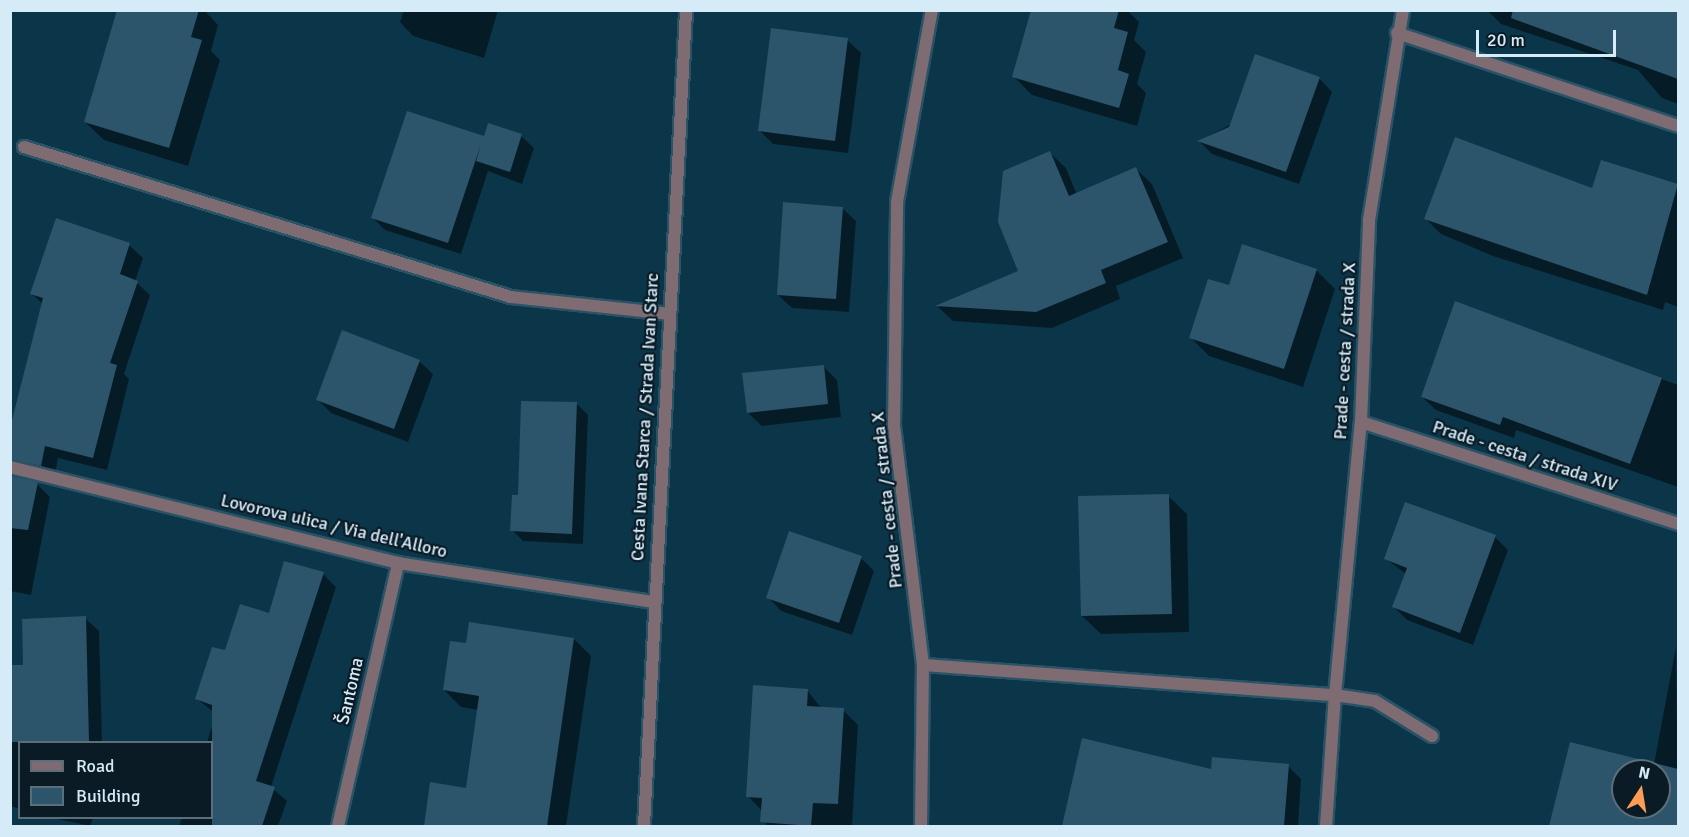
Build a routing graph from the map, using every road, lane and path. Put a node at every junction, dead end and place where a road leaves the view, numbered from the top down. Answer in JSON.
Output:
{"nodes":[{"id":1,"x":686,"y":10,"type":"edge"},
{"id":2,"x":932,"y":10,"type":"edge"},
{"id":3,"x":1403,"y":10,"type":"edge"},
{"id":4,"x":1397,"y":33,"type":"junction"},
{"id":5,"x":1678,"y":126,"type":"edge"},
{"id":6,"x":24,"y":147,"type":"dead end"},
{"id":7,"x":669,"y":314,"type":"junction"},
{"id":8,"x":1361,"y":422,"type":"junction"},
{"id":9,"x":10,"y":467,"type":"edge"},
{"id":10,"x":1678,"y":524,"type":"edge"},
{"id":11,"x":398,"y":563,"type":"junction"},
{"id":12,"x":653,"y":602,"type":"junction"},
{"id":13,"x":923,"y":665,"type":"junction"},
{"id":14,"x":1335,"y":695,"type":"junction"},
{"id":15,"x":1432,"y":736,"type":"dead end"},
{"id":16,"x":338,"y":826,"type":"edge"},
{"id":17,"x":644,"y":826,"type":"edge"},
{"id":18,"x":921,"y":826,"type":"edge"},
{"id":19,"x":1326,"y":826,"type":"edge"}],
"edges":[{"from":1,"to":7,"type":"street","name":"Cesta Ivana Starca / Strada Ivan Starc"},
{"from":2,"to":13,"type":"street","name":"Prade - cesta / strada X"},
{"from":3,"to":4,"type":"street","name":"Prade - cesta / strada X"},
{"from":4,"to":5,"type":"street"},
{"from":4,"to":8,"type":"street","name":"Prade - cesta / strada X"},
{"from":6,"to":7,"type":"street"},
{"from":7,"to":12,"type":"street","name":"Cesta Ivana Starca / Strada Ivan Starc"},
{"from":8,"to":10,"type":"street","name":"Prade - cesta / strada XIV"},
{"from":8,"to":14,"type":"street","name":"Prade - cesta / strada X"},
{"from":9,"to":11,"type":"street","name":"Lovorova ulica / Via dell'Alloro"},
{"from":11,"to":12,"type":"street","name":"Lovorova ulica / Via dell'Alloro"},
{"from":11,"to":16,"type":"street","name":"Šantoma"},
{"from":12,"to":17,"type":"street","name":"Cesta Ivana Starca / Strada Ivan Starc"},
{"from":13,"to":14,"type":"street"},
{"from":13,"to":18,"type":"street","name":"Prade - cesta / strada X"},
{"from":14,"to":15,"type":"street"},
{"from":14,"to":19,"type":"street","name":"Prade - cesta / strada X"}]}
